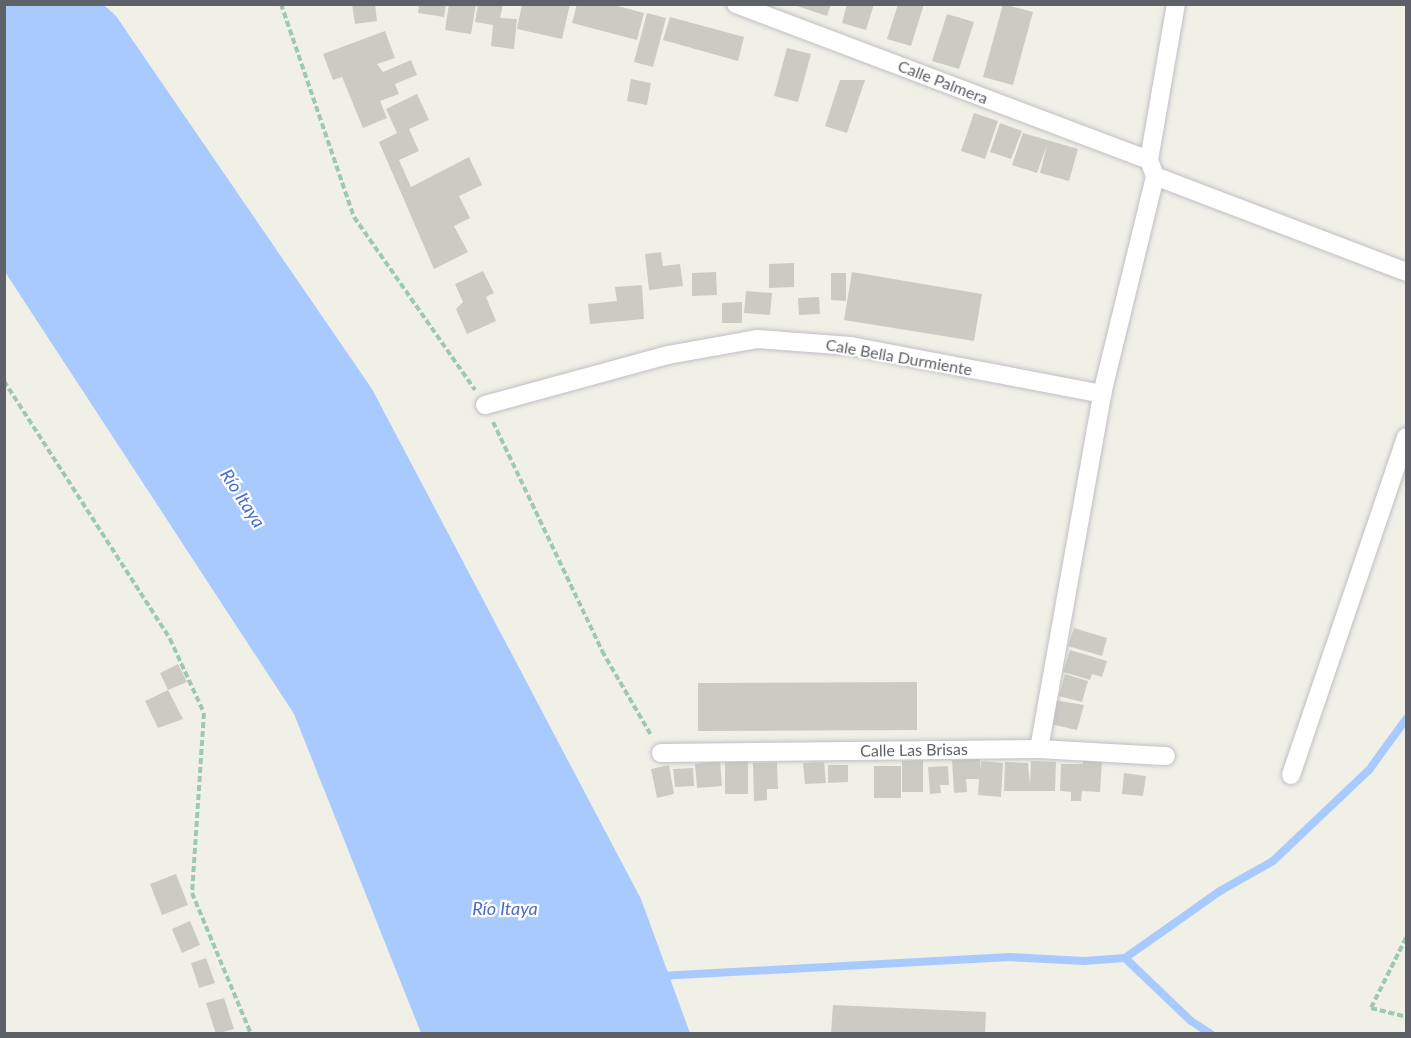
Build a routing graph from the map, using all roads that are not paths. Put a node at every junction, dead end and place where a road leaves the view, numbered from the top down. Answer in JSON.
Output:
{"nodes":[{"id":1,"x":736,"y":4,"type":"edge"},
{"id":2,"x":1176,"y":4,"type":"edge"},
{"id":3,"x":1152,"y":168,"type":"junction"},
{"id":4,"x":1407,"y":273,"type":"edge"},
{"id":5,"x":1102,"y":394,"type":"junction"},
{"id":6,"x":485,"y":405,"type":"road end"},
{"id":7,"x":1407,"y":437,"type":"edge"},
{"id":8,"x":1039,"y":749,"type":"junction"},
{"id":9,"x":661,"y":753,"type":"road end"},
{"id":10,"x":1166,"y":756,"type":"dead end"},
{"id":11,"x":1291,"y":775,"type":"dead end"}],
"edges":[{"from":1,"to":3,"type":"street","name":"Calle Palmera"},
{"from":2,"to":3,"type":"street"},
{"from":3,"to":4,"type":"street","name":"Calle Palmera"},
{"from":3,"to":5,"type":"street"},
{"from":5,"to":6,"type":"street","name":"Cale Bella Durmiente"},
{"from":5,"to":8,"type":"street"},
{"from":7,"to":11,"type":"street"},
{"from":8,"to":9,"type":"street","name":"Calle Las Brisas"},
{"from":8,"to":10,"type":"street","name":"Calle Las Brisas"}]}
